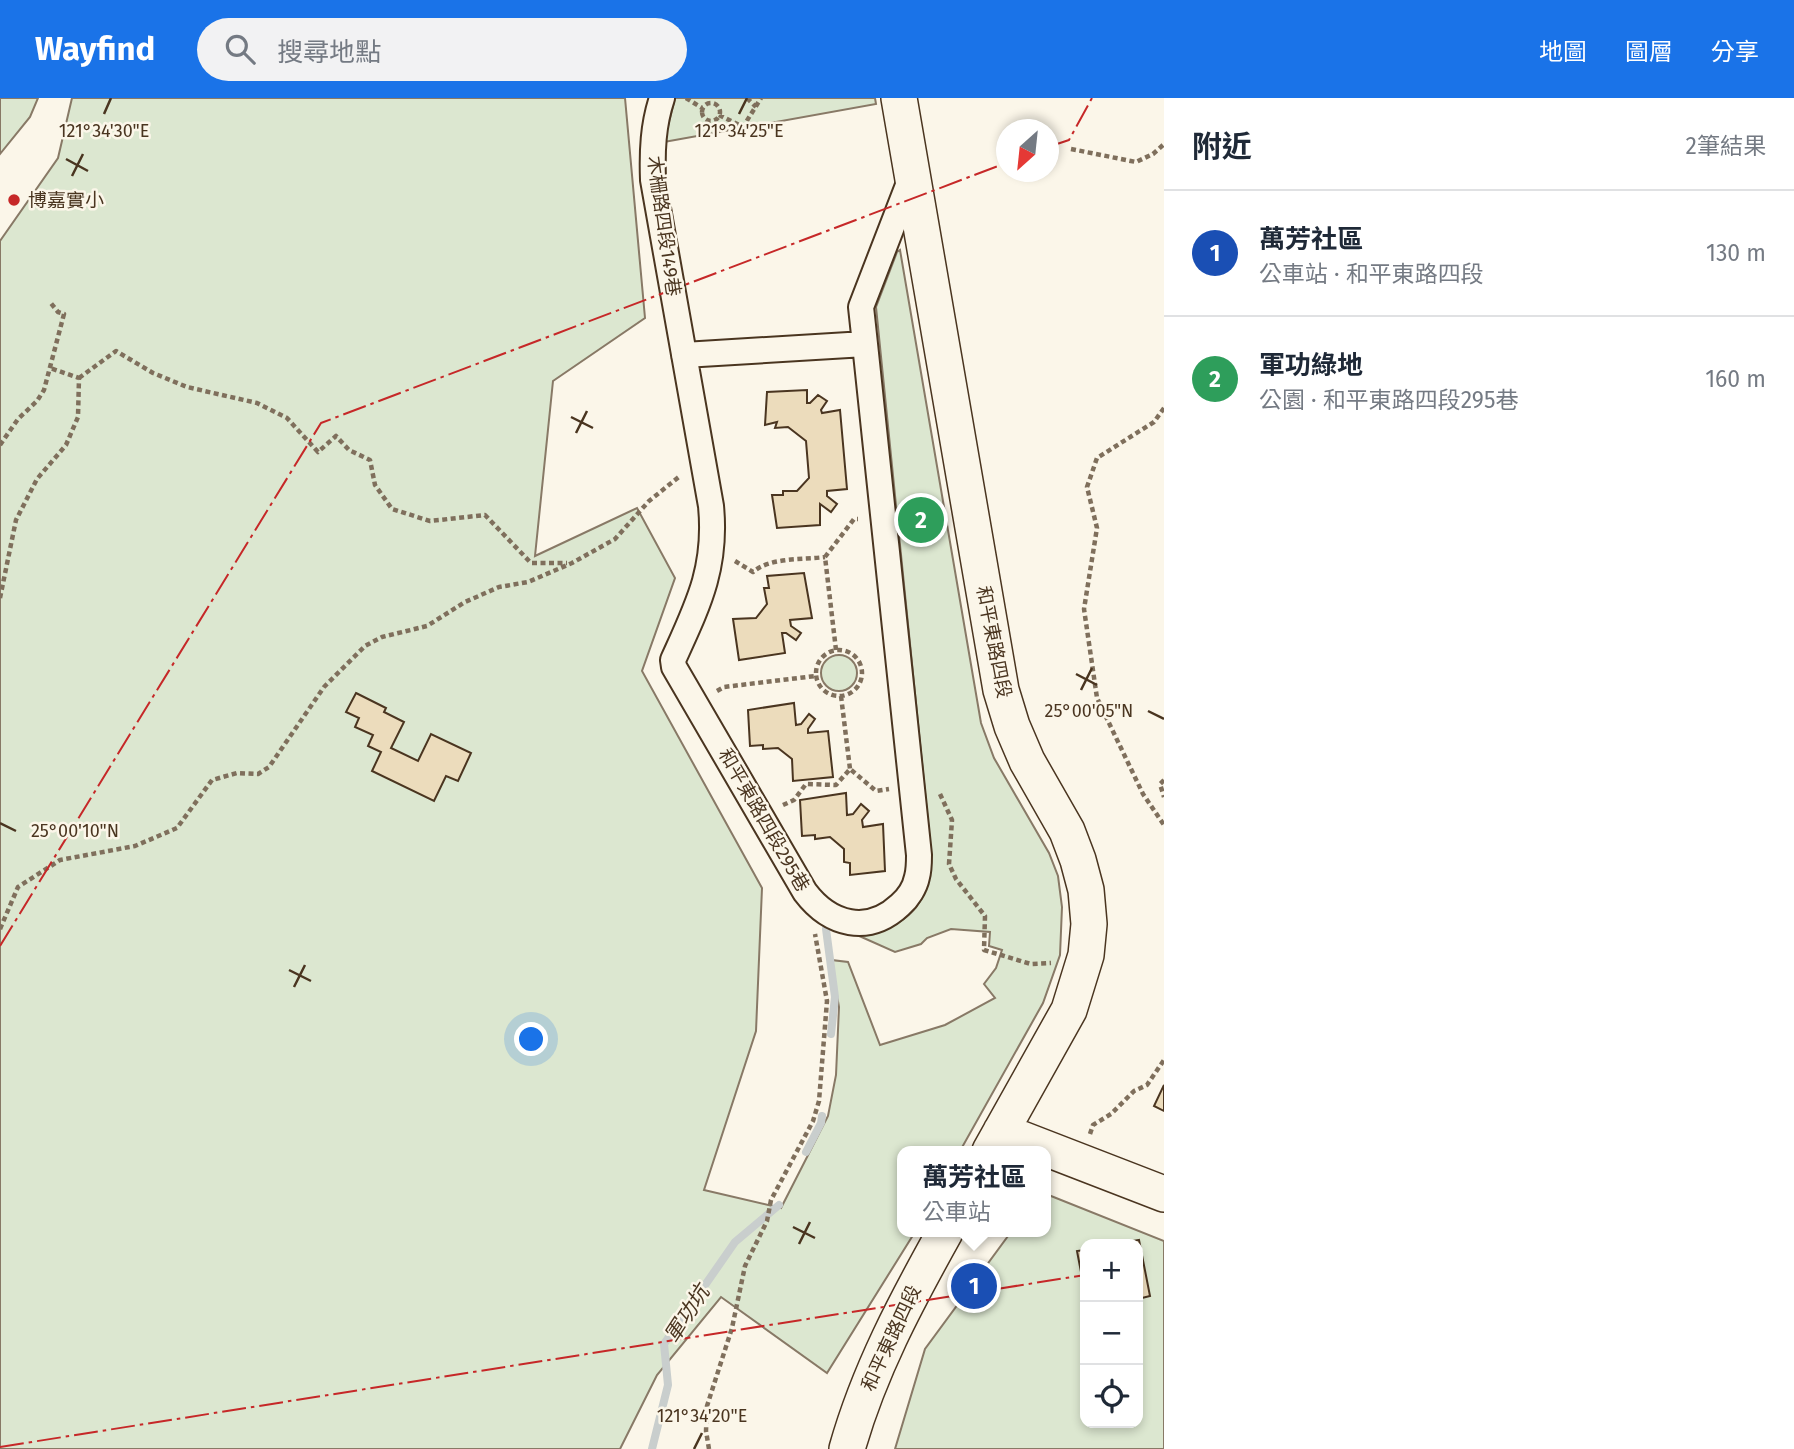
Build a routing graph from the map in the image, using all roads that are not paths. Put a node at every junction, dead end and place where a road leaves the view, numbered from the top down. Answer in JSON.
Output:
{"nodes":[{"id":1,"x":662,"y":98,"type":"edge"},
{"id":2,"x":899,"y":98,"type":"edge"},
{"id":3,"x":912,"y":173,"type":"junction"},
{"id":4,"x":865,"y":344,"type":"junction"},
{"id":5,"x":684,"y":355,"type":"junction"},
{"id":6,"x":996,"y":1141,"type":"edge"},
{"id":7,"x":1051,"y":1158,"type":"edge"},
{"id":8,"x":1164,"y":1194,"type":"edge"},
{"id":9,"x":942,"y":1237,"type":"edge"},
{"id":10,"x":847,"y":1449,"type":"edge"}],
"edges":[{"from":1,"to":5,"type":"street","name":"木柵路四段149巷"},
{"from":2,"to":3,"type":"main road","name":"和平東路四段"},
{"from":3,"to":4,"type":"street","name":"和平東路四段295巷"},
{"from":3,"to":6,"type":"main road","name":"和平東路四段"},
{"from":4,"to":5,"type":"street"},
{"from":4,"to":5,"type":"street","name":"和平東路四段295巷"},
{"from":7,"to":8,"type":"main road"},
{"from":9,"to":10,"type":"main road","name":"和平東路四段"}]}
